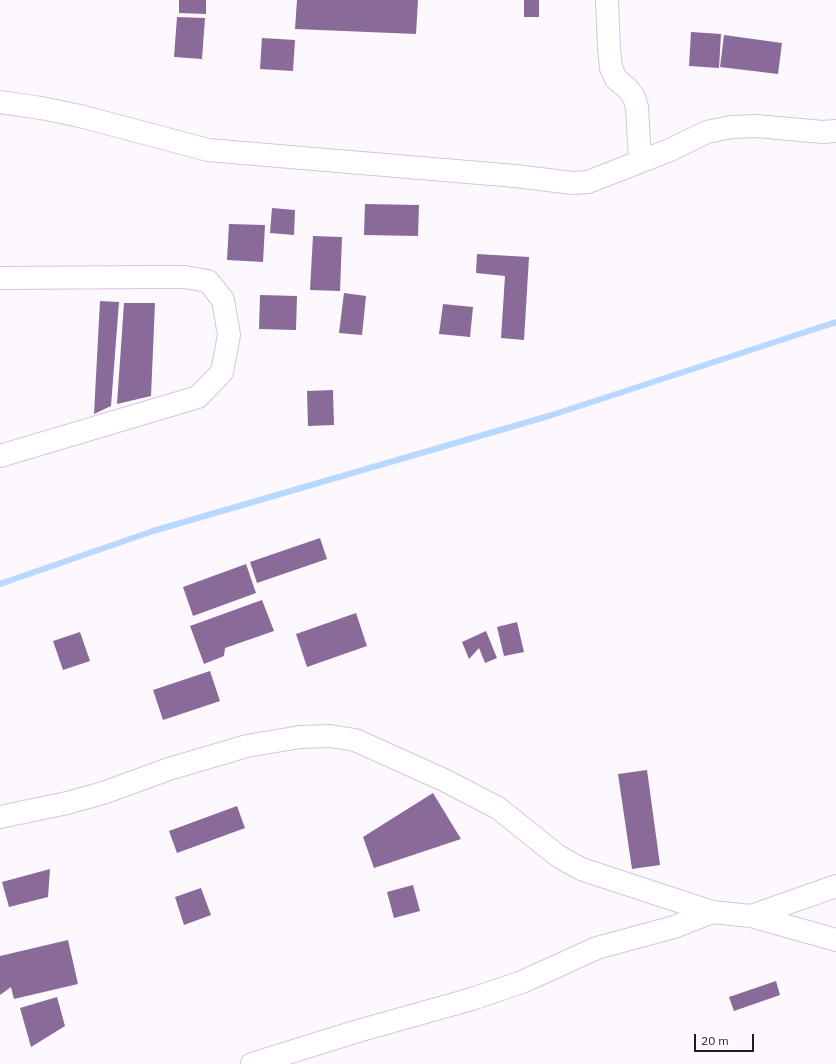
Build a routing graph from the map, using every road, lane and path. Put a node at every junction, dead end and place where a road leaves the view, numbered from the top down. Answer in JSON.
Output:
{"nodes":[{"id":1,"x":607,"y":0,"type":"edge"},
{"id":2,"x":0,"y":102,"type":"edge"},
{"id":3,"x":836,"y":131,"type":"edge"},
{"id":4,"x":640,"y":161,"type":"junction"},
{"id":5,"x":0,"y":278,"type":"edge"},
{"id":6,"x":0,"y":456,"type":"edge"},
{"id":7,"x":0,"y":817,"type":"edge"},
{"id":8,"x":836,"y":886,"type":"edge"},
{"id":9,"x":712,"y":912,"type":"junction"},
{"id":10,"x":751,"y":916,"type":"junction"},
{"id":11,"x":836,"y":940,"type":"edge"},
{"id":12,"x":252,"y":1064,"type":"edge"}],
"edges":[{"from":1,"to":4,"type":"street"},
{"from":2,"to":4,"type":"street"},
{"from":3,"to":4,"type":"street"},
{"from":5,"to":6,"type":"street"},
{"from":7,"to":9,"type":"street"},
{"from":8,"to":10,"type":"street"},
{"from":9,"to":10,"type":"street"},
{"from":9,"to":12,"type":"street"},
{"from":10,"to":11,"type":"street"}]}
